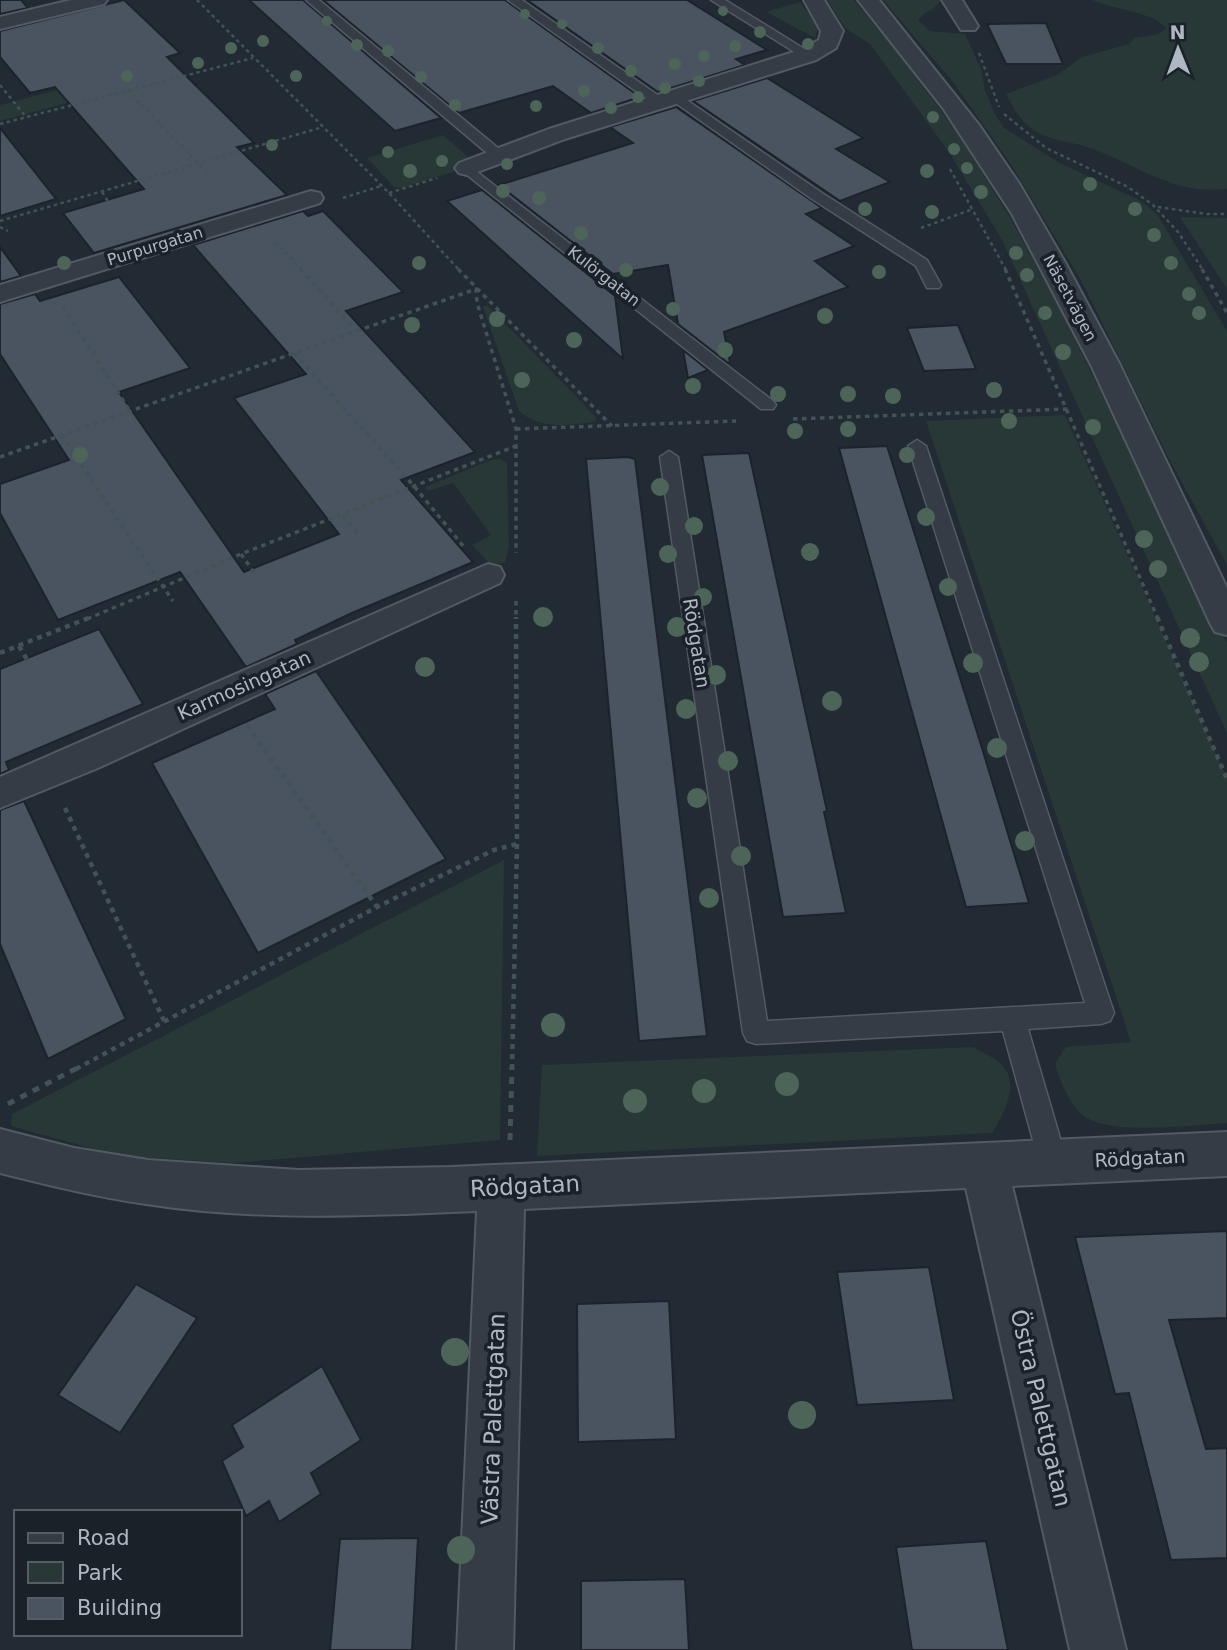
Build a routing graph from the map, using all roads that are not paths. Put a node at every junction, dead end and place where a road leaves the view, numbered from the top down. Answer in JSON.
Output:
{"nodes":[{"id":1,"x":97,"y":0,"type":"edge"},
{"id":2,"x":312,"y":0,"type":"edge"},
{"id":3,"x":514,"y":0,"type":"edge"},
{"id":4,"x":717,"y":0,"type":"edge"},
{"id":5,"x":814,"y":0,"type":"edge"},
{"id":6,"x":868,"y":0,"type":"edge"},
{"id":7,"x":952,"y":0,"type":"edge"},
{"id":8,"x":0,"y":23,"type":"edge"},
{"id":9,"x":968,"y":26,"type":"road end"},
{"id":10,"x":808,"y":55,"type":"junction"},
{"id":11,"x":667,"y":99,"type":"junction"},
{"id":12,"x":499,"y":156,"type":"junction"},
{"id":13,"x":467,"y":168,"type":"joint"},
{"id":14,"x":311,"y":198,"type":"dead end"},
{"id":15,"x":888,"y":240,"type":"joint"},
{"id":16,"x":933,"y":285,"type":"dead end"},
{"id":17,"x":0,"y":294,"type":"edge"},
{"id":18,"x":767,"y":405,"type":"dead end"},
{"id":19,"x":916,"y":446,"type":"dead end"},
{"id":20,"x":668,"y":457,"type":"dead end"},
{"id":21,"x":507,"y":575,"type":"road end"},
{"id":22,"x":1227,"y":623,"type":"edge"},
{"id":23,"x":0,"y":793,"type":"edge"},
{"id":24,"x":1012,"y":1020,"type":"junction"},
{"id":25,"x":0,"y":1151,"type":"edge"},
{"id":26,"x":1227,"y":1154,"type":"edge"},
{"id":27,"x":1053,"y":1162,"type":"junction"},
{"id":28,"x":984,"y":1166,"type":"junction"},
{"id":29,"x":500,"y":1187,"type":"junction"},
{"id":30,"x":485,"y":1650,"type":"edge"},
{"id":31,"x":1098,"y":1650,"type":"edge"}],
"edges":[{"from":1,"to":8,"type":"street"},
{"from":2,"to":12,"type":"lane"},
{"from":3,"to":11,"type":"lane"},
{"from":4,"to":10,"type":"lane"},
{"from":5,"to":10,"type":"street"},
{"from":6,"to":22,"type":"street","name":"Näsetvägen"},
{"from":7,"to":9,"type":"street"},
{"from":10,"to":11,"type":"street"},
{"from":11,"to":12,"type":"street"},
{"from":11,"to":15,"type":"lane"},
{"from":12,"to":13,"type":"street"},
{"from":13,"to":18,"type":"lane","name":"Kulörgatan"},
{"from":14,"to":17,"type":"street","name":"Purpurgatan"},
{"from":15,"to":16,"type":"lane"},
{"from":19,"to":24,"type":"lane","name":"Rödgatan"},
{"from":20,"to":24,"type":"lane","name":"Rödgatan"},
{"from":21,"to":23,"type":"street","name":"Karmosingatan"},
{"from":24,"to":27,"type":"lane"},
{"from":25,"to":29,"type":"street","name":"Rödgatan"},
{"from":26,"to":27,"type":"street","name":"Rödgatan"},
{"from":27,"to":28,"type":"street","name":"Rödgatan"},
{"from":28,"to":29,"type":"street","name":"Rödgatan"},
{"from":28,"to":31,"type":"street","name":"Östra Palettgatan"},
{"from":29,"to":30,"type":"street","name":"Västra Palettgatan"}]}
